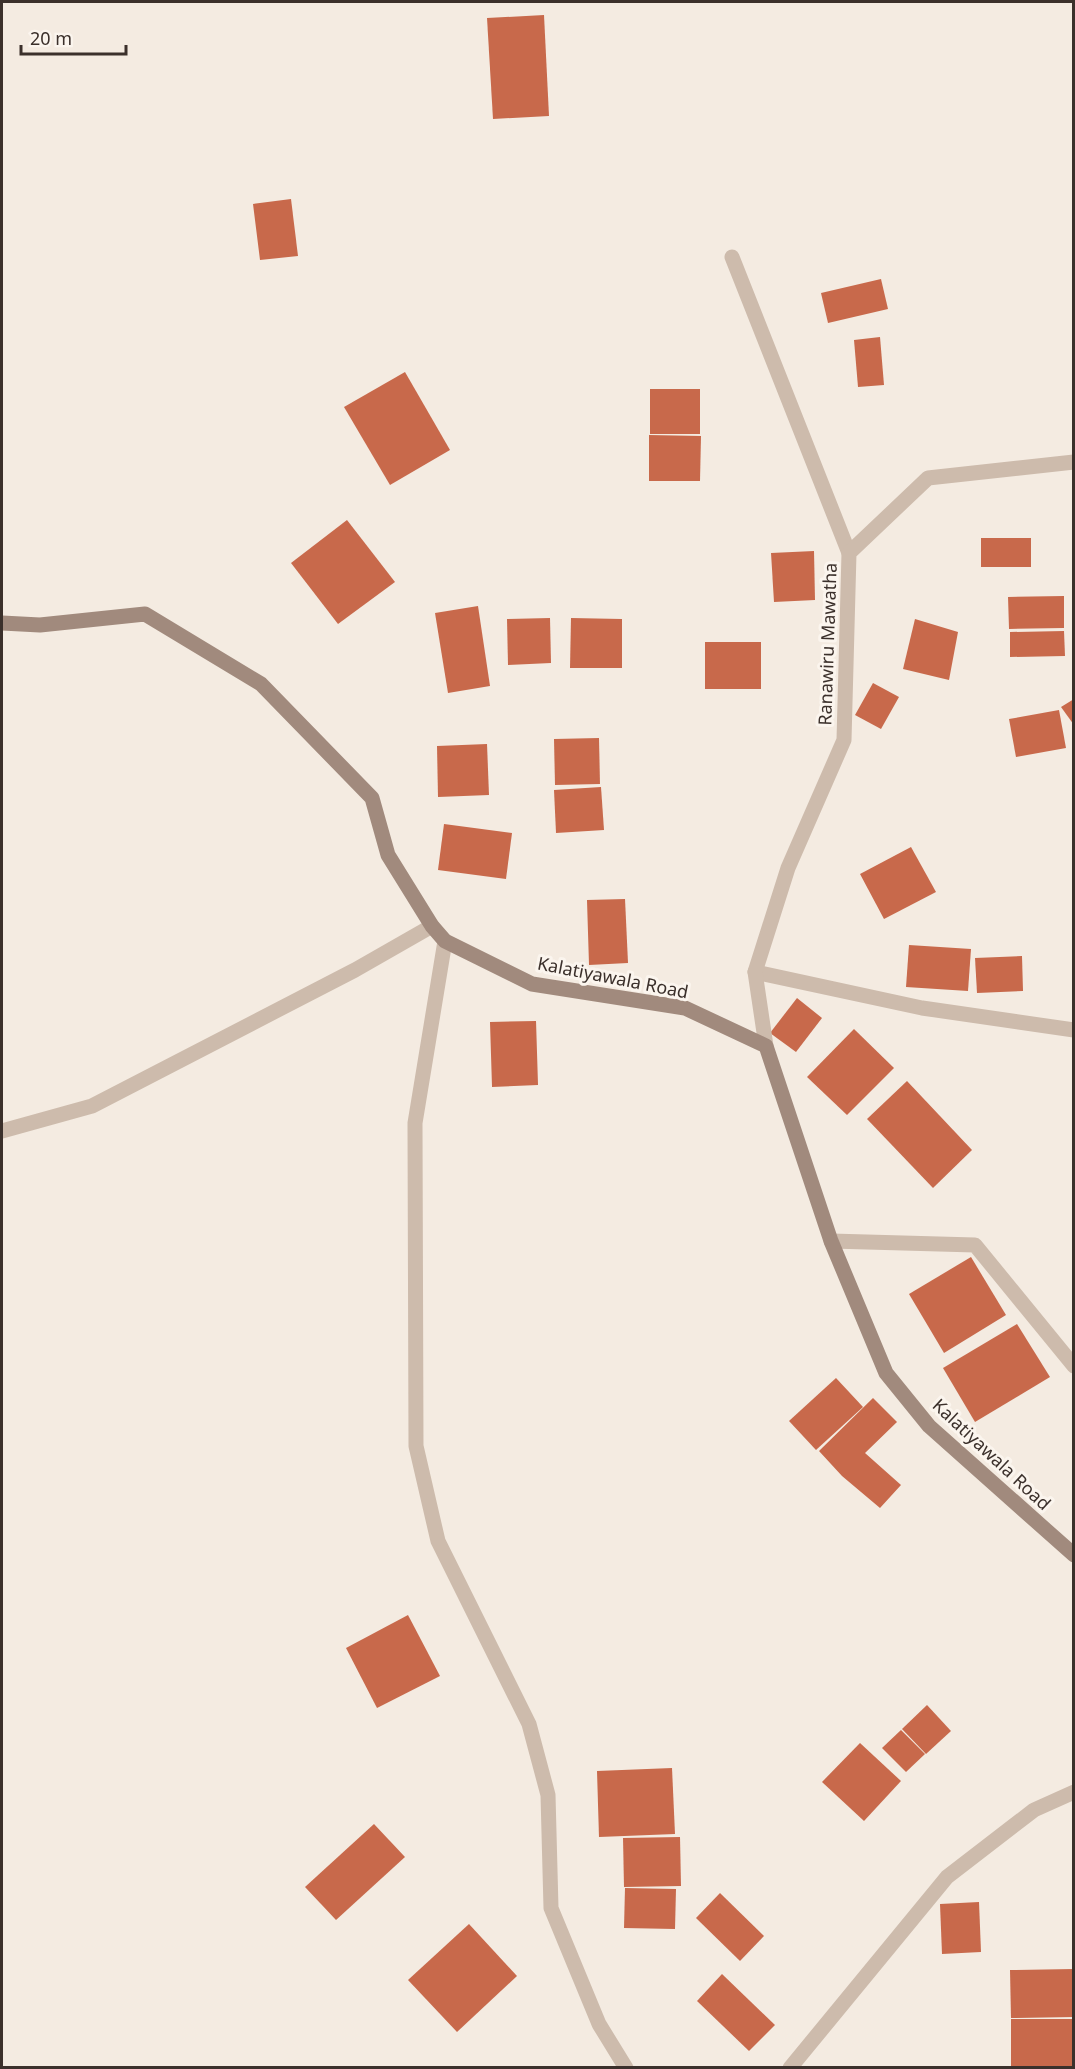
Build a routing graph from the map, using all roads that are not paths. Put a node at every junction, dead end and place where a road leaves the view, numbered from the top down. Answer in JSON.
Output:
{"nodes":[{"id":1,"x":732,"y":257,"type":"dead end"},
{"id":2,"x":1074,"y":462,"type":"edge"},
{"id":3,"x":849,"y":553,"type":"junction"},
{"id":4,"x":2,"y":623,"type":"edge"},
{"id":5,"x":432,"y":926,"type":"junction"},
{"id":6,"x":446,"y":941,"type":"junction"},
{"id":7,"x":754,"y":972,"type":"junction"},
{"id":8,"x":1074,"y":1029,"type":"edge"},
{"id":9,"x":766,"y":1046,"type":"junction"},
{"id":10,"x":2,"y":1131,"type":"edge"},
{"id":11,"x":831,"y":1241,"type":"junction"},
{"id":12,"x":1074,"y":1366,"type":"edge"},
{"id":13,"x":1074,"y":1555,"type":"edge"},
{"id":14,"x":1074,"y":1792,"type":"edge"},
{"id":15,"x":626,"y":2067,"type":"edge"},
{"id":16,"x":790,"y":2067,"type":"edge"}],
"edges":[{"from":1,"to":3,"type":"street"},
{"from":2,"to":3,"type":"street","name":"Ranawiru Mawatha"},
{"from":3,"to":7,"type":"street","name":"Ranawiru Mawatha"},
{"from":4,"to":5,"type":"street","name":"Kalatiyawala Road"},
{"from":5,"to":6,"type":"street","name":"Kalatiyawala Road"},
{"from":5,"to":10,"type":"street"},
{"from":6,"to":9,"type":"street","name":"Kalatiyawala Road"},
{"from":6,"to":15,"type":"street"},
{"from":7,"to":8,"type":"street"},
{"from":7,"to":9,"type":"street","name":"Ranawiru Mawatha"},
{"from":9,"to":11,"type":"street","name":"Kalatiyawala Road"},
{"from":11,"to":12,"type":"street"},
{"from":11,"to":13,"type":"street","name":"Kalatiyawala Road"},
{"from":14,"to":16,"type":"street"}]}
